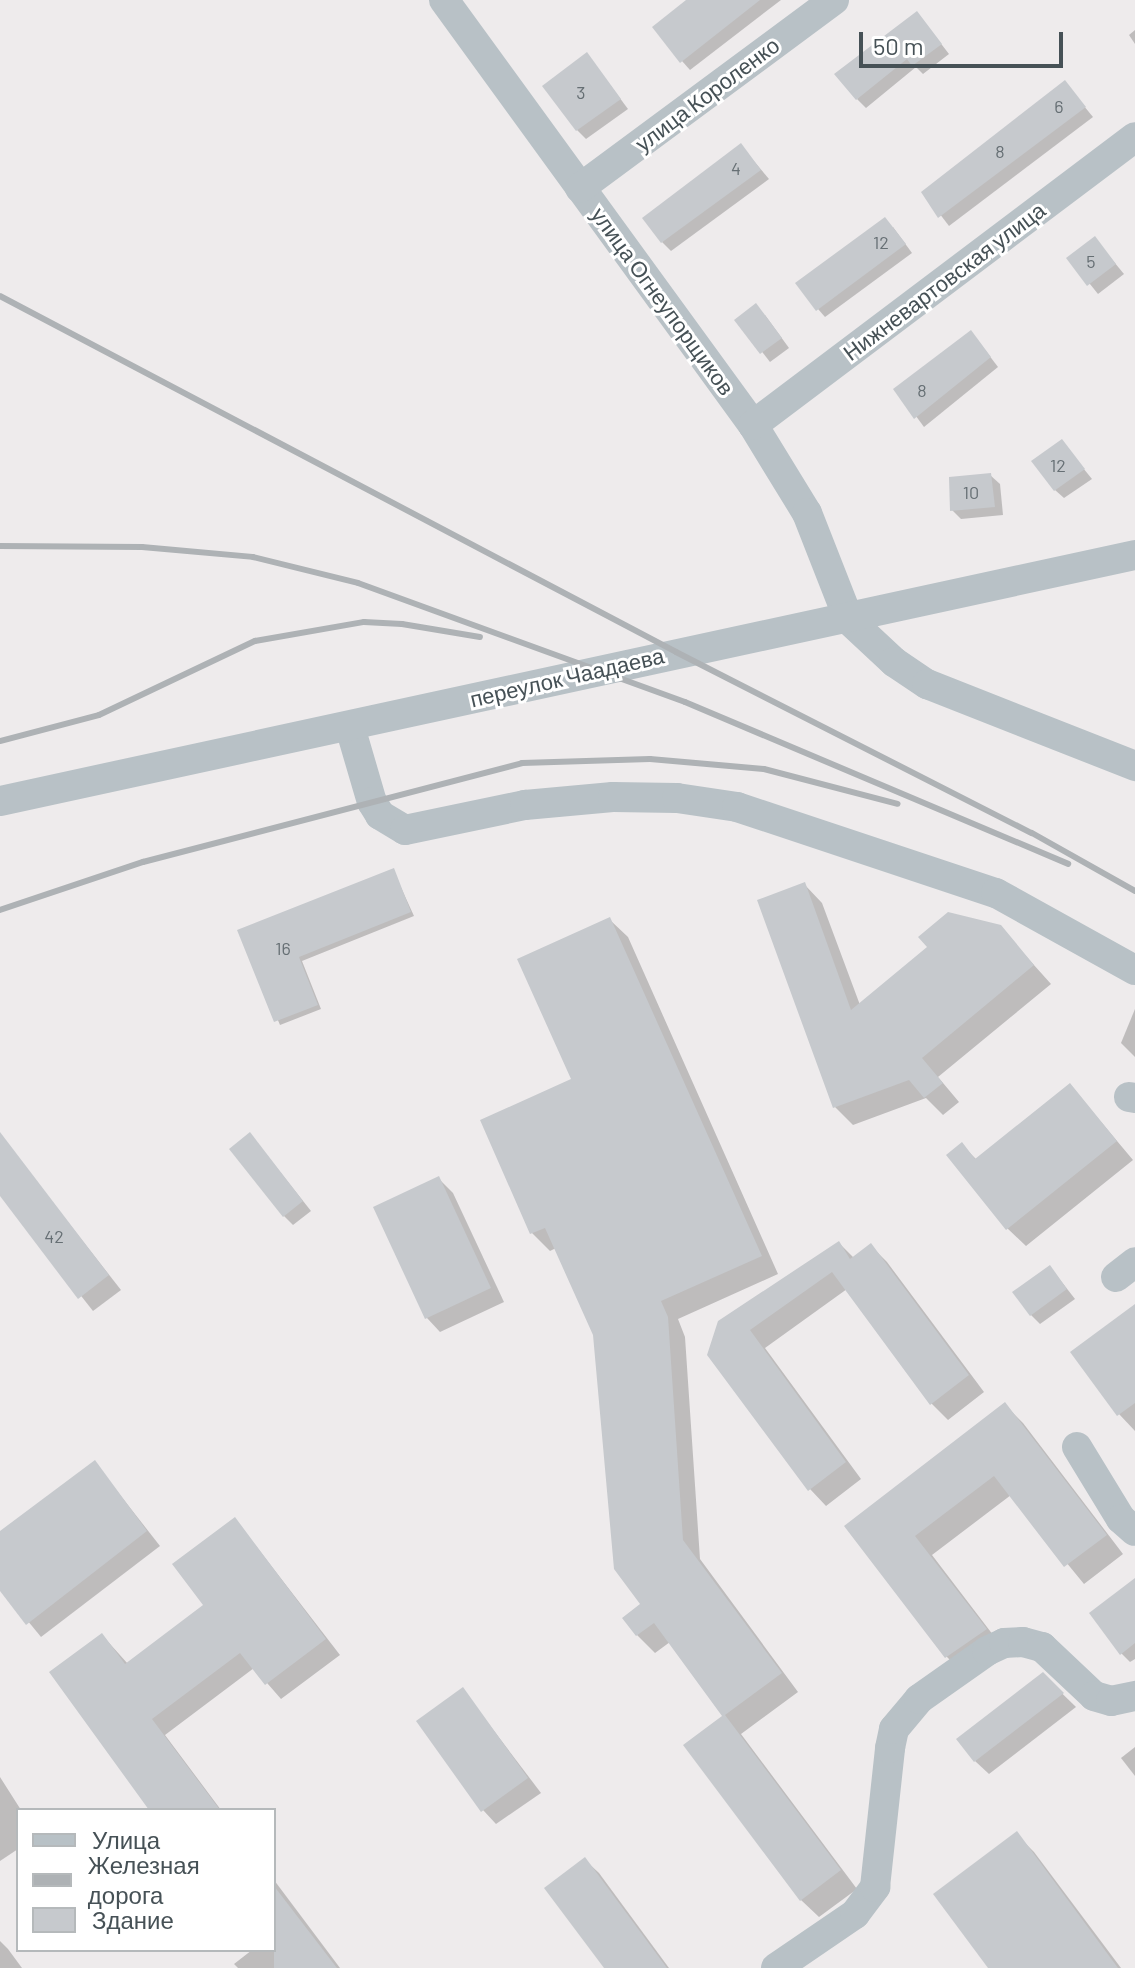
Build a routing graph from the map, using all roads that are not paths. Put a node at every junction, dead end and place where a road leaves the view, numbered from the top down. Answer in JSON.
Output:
{"nodes":[{"id":1,"x":444,"y":0,"type":"edge"},
{"id":2,"x":834,"y":0,"type":"edge"},
{"id":3,"x":1135,"y":137,"type":"edge"},
{"id":4,"x":580,"y":188,"type":"junction"},
{"id":5,"x":753,"y":425,"type":"junction"},
{"id":6,"x":1135,"y":555,"type":"edge"},
{"id":7,"x":849,"y":620,"type":"junction"},
{"id":8,"x":350,"y":727,"type":"junction"},
{"id":9,"x":1135,"y":766,"type":"edge"},
{"id":10,"x":0,"y":801,"type":"edge"},
{"id":11,"x":1135,"y":970,"type":"edge"},
{"id":12,"x":1077,"y":1447,"type":"dead end"},
{"id":13,"x":1135,"y":1531,"type":"edge"},
{"id":14,"x":1135,"y":1696,"type":"edge"},
{"id":15,"x":776,"y":1968,"type":"edge"}],
"edges":[{"from":1,"to":4,"type":"street","name":"улица Огнеупорщиков"},
{"from":2,"to":4,"type":"street","name":"улица Короленко"},
{"from":3,"to":5,"type":"street","name":"Нижневартовская улица"},
{"from":4,"to":5,"type":"street","name":"улица Огнеупорщиков"},
{"from":5,"to":7,"type":"street","name":"улица Огнеупорщиков"},
{"from":6,"to":7,"type":"street","name":"переулок Чаадаева"},
{"from":7,"to":8,"type":"street","name":"переулок Чаадаева"},
{"from":7,"to":9,"type":"street"},
{"from":8,"to":10,"type":"street","name":"переулок Чаадаева"},
{"from":8,"to":11,"type":"street"},
{"from":12,"to":13,"type":"street"},
{"from":14,"to":15,"type":"street"}]}
